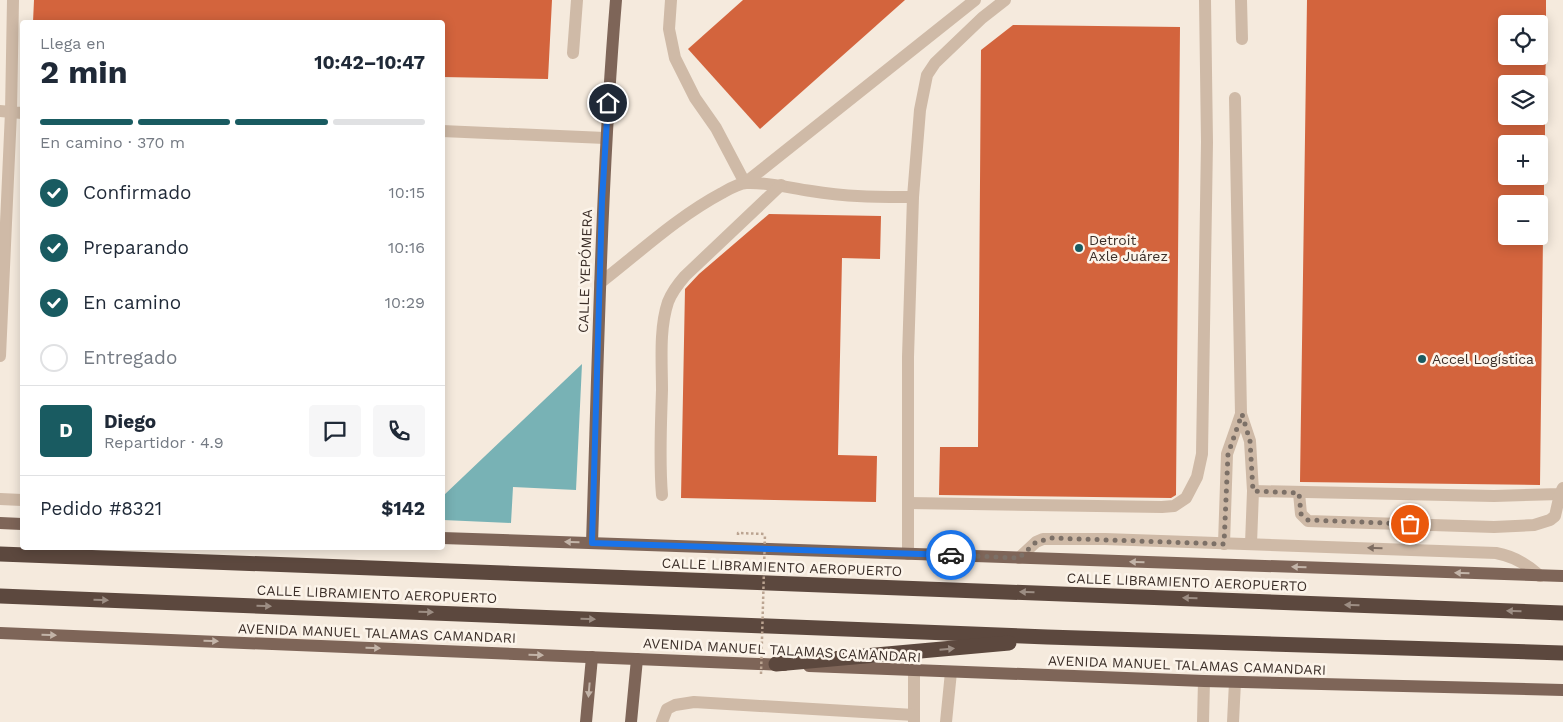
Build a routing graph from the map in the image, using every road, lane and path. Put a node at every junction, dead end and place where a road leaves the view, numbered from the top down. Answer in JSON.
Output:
{"nodes":[{"id":1,"x":13,"y":0,"type":"edge"},
{"id":2,"x":576,"y":0,"type":"edge"},
{"id":3,"x":616,"y":0,"type":"edge"},
{"id":4,"x":671,"y":0,"type":"edge"},
{"id":5,"x":975,"y":0,"type":"edge"},
{"id":6,"x":1005,"y":0,"type":"edge"},
{"id":7,"x":1205,"y":0,"type":"edge"},
{"id":8,"x":1241,"y":0,"type":"edge"},
{"id":9,"x":1242,"y":39,"type":"dead end"},
{"id":10,"x":573,"y":53,"type":"dead end"},
{"id":11,"x":1235,"y":98,"type":"dead end"},
{"id":12,"x":11,"y":112,"type":"edge"},
{"id":13,"x":445,"y":132,"type":"edge"},
{"id":14,"x":605,"y":138,"type":"junction"},
{"id":15,"x":745,"y":183,"type":"junction"},
{"id":16,"x":781,"y":185,"type":"junction"},
{"id":17,"x":913,"y":197,"type":"junction"},
{"id":18,"x":600,"y":283,"type":"junction"},
{"id":19,"x":0,"y":356,"type":"edge"},
{"id":20,"x":1242,"y":414,"type":"junction"},
{"id":21,"x":1253,"y":491,"type":"junction"},
{"id":22,"x":1562,"y":491,"type":"edge"},
{"id":23,"x":1299,"y":493,"type":"junction"},
{"id":24,"x":662,"y":495,"type":"dead end"},
{"id":25,"x":0,"y":499,"type":"edge"},
{"id":26,"x":20,"y":500,"type":"edge"},
{"id":27,"x":908,"y":503,"type":"junction"},
{"id":28,"x":0,"y":524,"type":"edge"},
{"id":29,"x":20,"y":524,"type":"edge"},
{"id":30,"x":765,"y":534,"type":"dead end"},
{"id":31,"x":445,"y":538,"type":"edge"},
{"id":32,"x":592,"y":543,"type":"junction"},
{"id":33,"x":1224,"y":544,"type":"junction"},
{"id":34,"x":1251,"y":544,"type":"junction"},
{"id":35,"x":0,"y":554,"type":"edge"},
{"id":36,"x":908,"y":554,"type":"junction"},
{"id":37,"x":1019,"y":558,"type":"junction"},
{"id":38,"x":1540,"y":576,"type":"junction"},
{"id":39,"x":1563,"y":576,"type":"edge"},
{"id":40,"x":0,"y":596,"type":"edge"},
{"id":41,"x":1562,"y":612,"type":"edge"},
{"id":42,"x":0,"y":633,"type":"edge"},
{"id":43,"x":1070,"y":638,"type":"junction"},
{"id":44,"x":1563,"y":653,"type":"edge"},
{"id":45,"x":592,"y":657,"type":"junction"},
{"id":46,"x":637,"y":659,"type":"junction"},
{"id":47,"x":776,"y":664,"type":"junction"},
{"id":48,"x":914,"y":671,"type":"junction"},
{"id":49,"x":951,"y":672,"type":"junction"},
{"id":50,"x":761,"y":674,"type":"dead end"},
{"id":51,"x":1204,"y":681,"type":"junction"},
{"id":52,"x":1235,"y":682,"type":"junction"},
{"id":53,"x":1563,"y":690,"type":"edge"},
{"id":54,"x":914,"y":718,"type":"edge"},
{"id":55,"x":586,"y":722,"type":"edge"},
{"id":56,"x":631,"y":722,"type":"edge"},
{"id":57,"x":662,"y":722,"type":"edge"},
{"id":58,"x":946,"y":722,"type":"edge"},
{"id":59,"x":1203,"y":722,"type":"edge"},
{"id":60,"x":1233,"y":722,"type":"edge"}],
"edges":[{"from":1,"to":12,"type":"street"},
{"from":2,"to":10,"type":"street"},
{"from":3,"to":14,"type":"main road","name":"CALLE YEPÓMERA"},
{"from":4,"to":15,"type":"street"},
{"from":5,"to":15,"type":"street"},
{"from":6,"to":17,"type":"street"},
{"from":7,"to":27,"type":"street"},
{"from":8,"to":9,"type":"street"},
{"from":11,"to":20,"type":"street"},
{"from":12,"to":19,"type":"street"},
{"from":13,"to":14,"type":"street"},
{"from":14,"to":18,"type":"main road","name":"CALLE YEPÓMERA"},
{"from":15,"to":16,"type":"street"},
{"from":15,"to":18,"type":"street"},
{"from":16,"to":17,"type":"street"},
{"from":16,"to":24,"type":"street"},
{"from":17,"to":27,"type":"street"},
{"from":18,"to":32,"type":"main road","name":"CALLE YEPÓMERA"},
{"from":20,"to":21,"type":"street"},
{"from":20,"to":33,"type":"street"},
{"from":21,"to":23,"type":"street"},
{"from":21,"to":34,"type":"street"},
{"from":22,"to":23,"type":"street"},
{"from":22,"to":23,"type":"street"},
{"from":25,"to":26,"type":"street"},
{"from":27,"to":36,"type":"street"},
{"from":28,"to":29,"type":"main road"},
{"from":30,"to":50,"type":"path","bridge":true},
{"from":32,"to":31,"type":"main road","one_way":true},
{"from":32,"to":36,"type":"main road"},
{"from":33,"to":34,"type":"street"},
{"from":33,"to":37,"type":"street"},
{"from":38,"to":34,"type":"street","one_way":true},
{"from":41,"to":35,"type":"highway","name":"CALLE LIBRAMIENTO AEROPUERTO","one_way":true},
{"from":36,"to":37,"type":"main road"},
{"from":38,"to":37,"type":"main road","one_way":true},
{"from":38,"to":39,"type":"main road"},
{"from":40,"to":43,"type":"highway","name":"CALLE LIBRAMIENTO AEROPUERTO","one_way":true},
{"from":42,"to":45,"type":"main road","name":"AVENIDA MANUEL TALAMAS CAMANDARI","one_way":true},
{"from":43,"to":44,"type":"highway","name":"CALLE LIBRAMIENTO AEROPUERTO"},
{"from":47,"to":43,"type":"highway","one_way":true},
{"from":45,"to":46,"type":"main road","name":"AVENIDA MANUEL TALAMAS CAMANDARI"},
{"from":45,"to":55,"type":"main road","one_way":true},
{"from":46,"to":47,"type":"main road","name":"AVENIDA MANUEL TALAMAS CAMANDARI"},
{"from":46,"to":56,"type":"main road"},
{"from":47,"to":48,"type":"main road","name":"AVENIDA MANUEL TALAMAS CAMANDARI"},
{"from":48,"to":49,"type":"main road","name":"AVENIDA MANUEL TALAMAS CAMANDARI"},
{"from":48,"to":54,"type":"street"},
{"from":49,"to":51,"type":"main road","name":"AVENIDA MANUEL TALAMAS CAMANDARI"},
{"from":49,"to":58,"type":"street"},
{"from":51,"to":52,"type":"main road","name":"AVENIDA MANUEL TALAMAS CAMANDARI"},
{"from":51,"to":59,"type":"street"},
{"from":52,"to":53,"type":"main road","name":"AVENIDA MANUEL TALAMAS CAMANDARI"},
{"from":52,"to":60,"type":"street"},
{"from":54,"to":57,"type":"street"}]}
